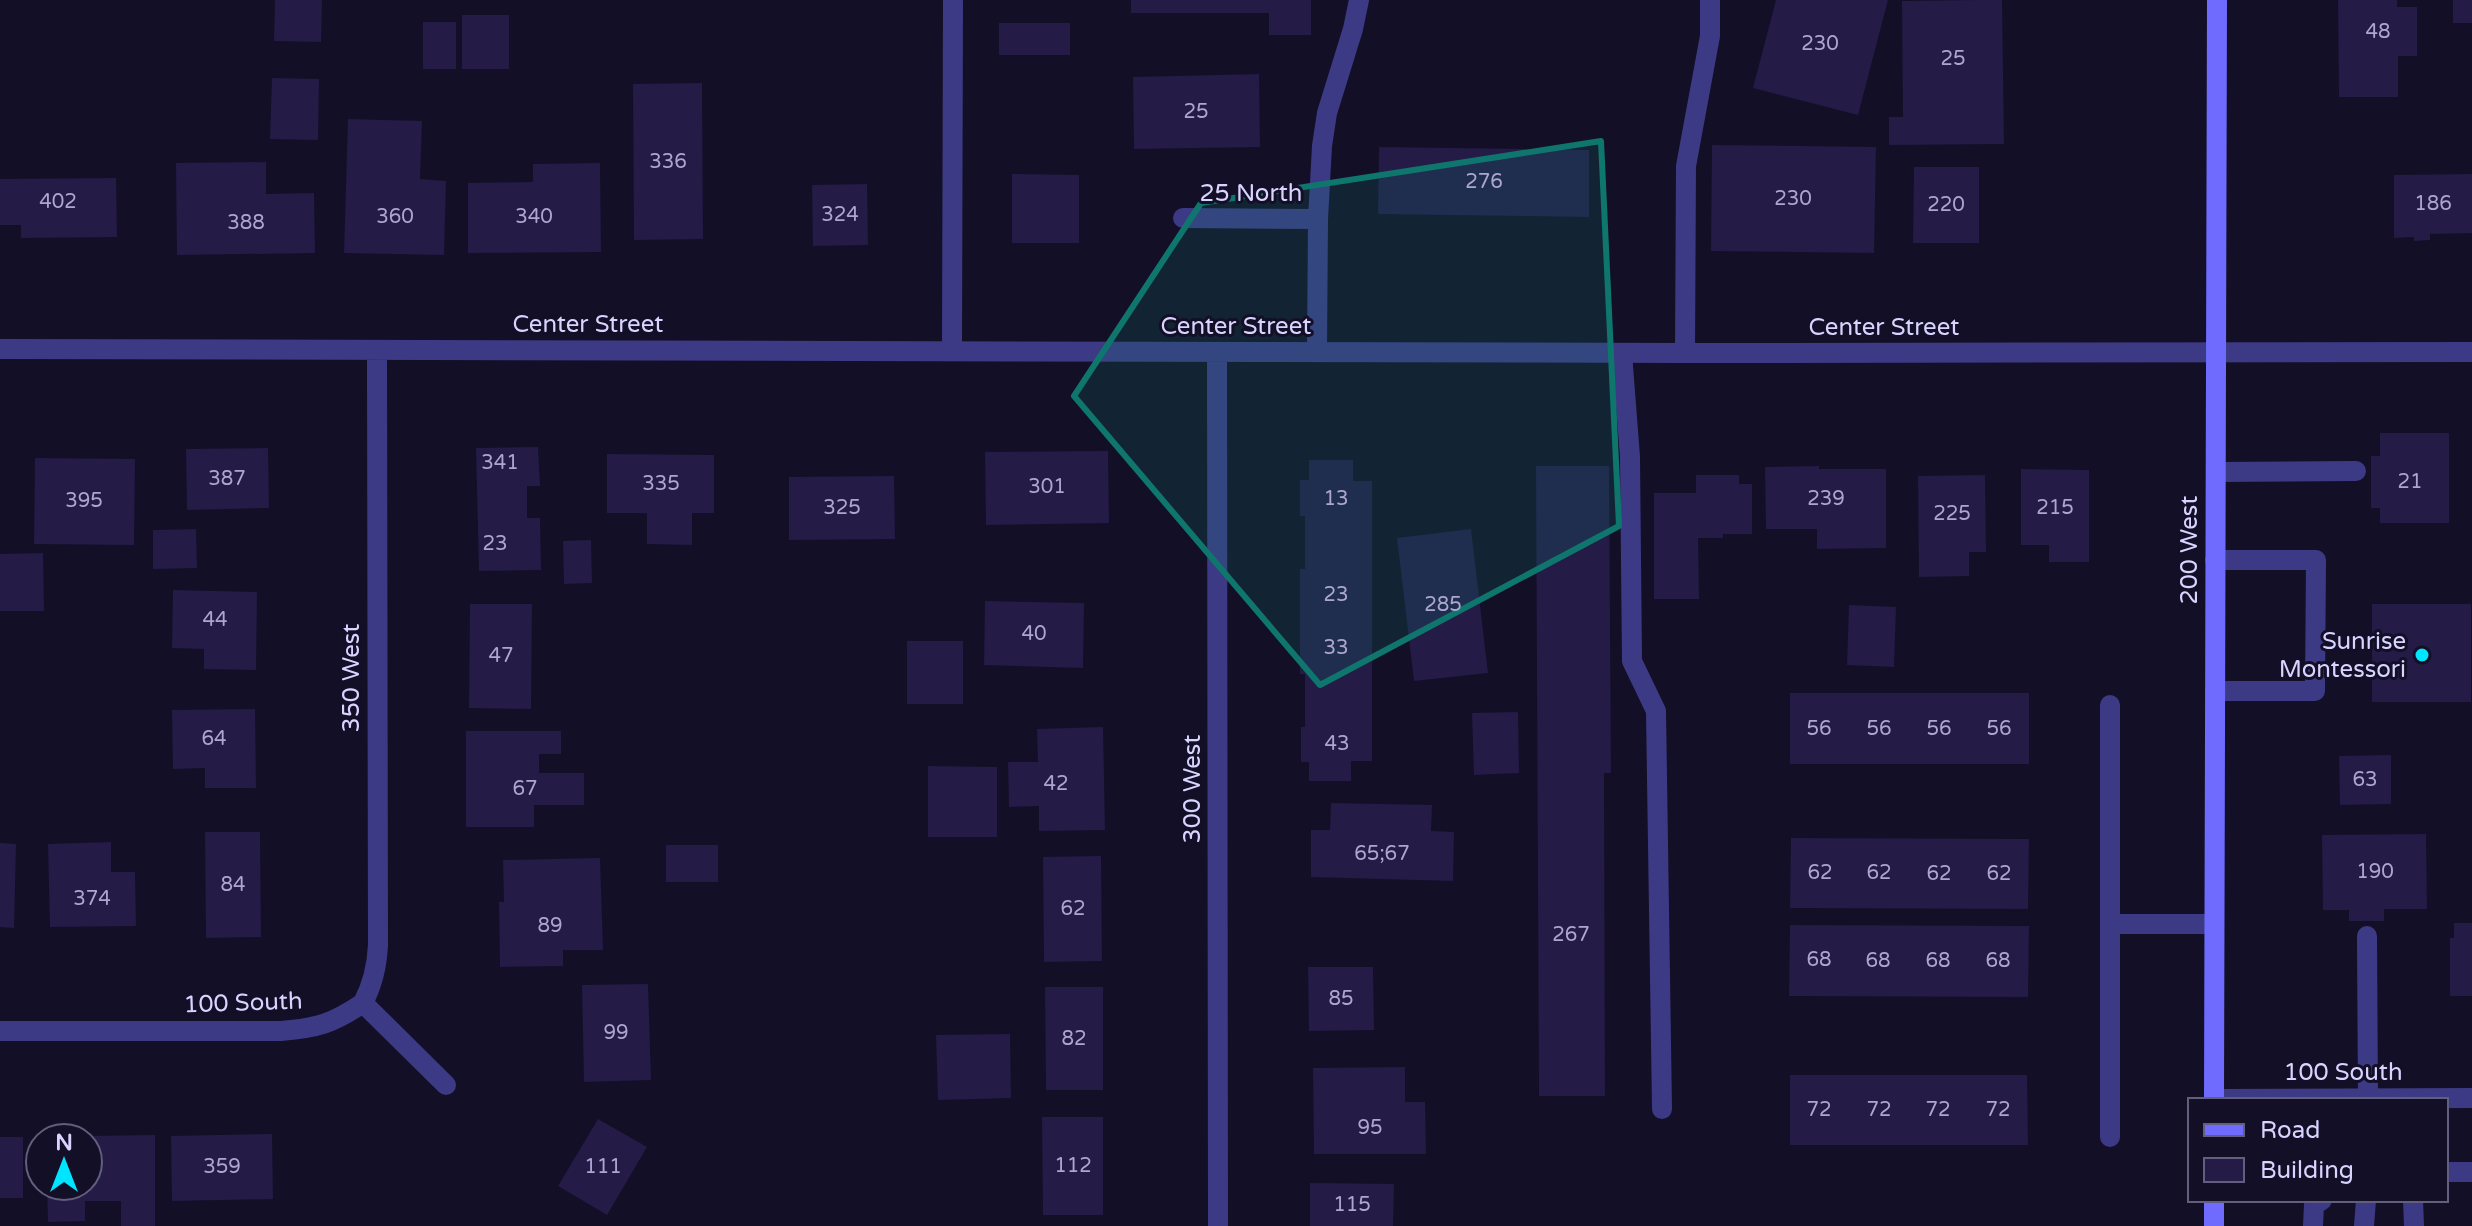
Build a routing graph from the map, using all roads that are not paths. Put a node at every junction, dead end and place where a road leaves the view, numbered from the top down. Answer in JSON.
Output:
{"nodes":[{"id":1,"x":953,"y":0,"type":"edge"},
{"id":2,"x":1359,"y":0,"type":"edge"},
{"id":3,"x":1710,"y":0,"type":"edge"},
{"id":4,"x":2217,"y":0,"type":"edge"},
{"id":5,"x":1183,"y":218,"type":"dead end"},
{"id":6,"x":1318,"y":219,"type":"junction"},
{"id":7,"x":0,"y":349,"type":"edge"},
{"id":8,"x":377,"y":350,"type":"junction"},
{"id":9,"x":952,"y":351,"type":"junction"},
{"id":10,"x":1217,"y":352,"type":"junction"},
{"id":11,"x":1317,"y":352,"type":"junction"},
{"id":12,"x":2472,"y":352,"type":"edge"},
{"id":13,"x":1622,"y":353,"type":"junction"},
{"id":14,"x":1685,"y":353,"type":"junction"},
{"id":15,"x":2216,"y":353,"type":"junction"},
{"id":16,"x":2356,"y":471,"type":"dead end"},
{"id":17,"x":2216,"y":472,"type":"junction"},
{"id":18,"x":2215,"y":560,"type":"junction"},
{"id":19,"x":2215,"y":691,"type":"junction"},
{"id":20,"x":2110,"y":705,"type":"dead end"},
{"id":21,"x":2110,"y":924,"type":"junction"},
{"id":22,"x":2214,"y":924,"type":"junction"},
{"id":23,"x":2367,"y":936,"type":"dead end"},
{"id":24,"x":363,"y":1003,"type":"junction"},
{"id":25,"x":0,"y":1031,"type":"edge"},
{"id":26,"x":446,"y":1085,"type":"dead end"},
{"id":27,"x":2214,"y":1098,"type":"edge"},
{"id":28,"x":2368,"y":1098,"type":"edge"},
{"id":29,"x":2448,"y":1098,"type":"edge"},
{"id":30,"x":2472,"y":1098,"type":"edge"},
{"id":31,"x":1662,"y":1109,"type":"dead end"},
{"id":32,"x":2110,"y":1137,"type":"dead end"},
{"id":33,"x":2448,"y":1172,"type":"edge"},
{"id":34,"x":2472,"y":1172,"type":"edge"},
{"id":35,"x":2214,"y":1202,"type":"edge"},
{"id":36,"x":2319,"y":1202,"type":"edge"},
{"id":37,"x":2366,"y":1202,"type":"edge"},
{"id":38,"x":2413,"y":1202,"type":"edge"},
{"id":39,"x":1218,"y":1226,"type":"edge"},
{"id":40,"x":2214,"y":1226,"type":"edge"},
{"id":41,"x":2313,"y":1226,"type":"edge"},
{"id":42,"x":2364,"y":1226,"type":"edge"},
{"id":43,"x":2414,"y":1226,"type":"edge"}],
"edges":[{"from":1,"to":9,"type":"street"},
{"from":2,"to":6,"type":"street"},
{"from":3,"to":14,"type":"street"},
{"from":4,"to":15,"type":"main road","name":"200 West"},
{"from":5,"to":6,"type":"street","name":"25 North"},
{"from":6,"to":11,"type":"street"},
{"from":7,"to":8,"type":"street","name":"Center Street"},
{"from":8,"to":9,"type":"street","name":"Center Street"},
{"from":8,"to":24,"type":"street","name":"350 West"},
{"from":9,"to":10,"type":"street","name":"Center Street"},
{"from":10,"to":11,"type":"street","name":"Center Street"},
{"from":10,"to":39,"type":"street","name":"300 West"},
{"from":11,"to":13,"type":"street","name":"Center Street"},
{"from":12,"to":15,"type":"street","name":"Center Street"},
{"from":13,"to":14,"type":"street","name":"Center Street"},
{"from":13,"to":31,"type":"street"},
{"from":14,"to":15,"type":"street","name":"Center Street"},
{"from":15,"to":17,"type":"main road","name":"200 West"},
{"from":16,"to":17,"type":"street"},
{"from":17,"to":18,"type":"main road","name":"200 West"},
{"from":18,"to":19,"type":"main road","name":"200 West"},
{"from":18,"to":19,"type":"street"},
{"from":19,"to":22,"type":"main road","name":"200 West"},
{"from":20,"to":21,"type":"street"},
{"from":21,"to":22,"type":"street"},
{"from":21,"to":32,"type":"street"},
{"from":22,"to":27,"type":"main road","name":"200 West"},
{"from":23,"to":28,"type":"street"},
{"from":24,"to":25,"type":"street","name":"100 South"},
{"from":24,"to":26,"type":"street"},
{"from":29,"to":30,"type":"street","name":"100 South"},
{"from":33,"to":34,"type":"street"},
{"from":35,"to":40,"type":"main road"},
{"from":36,"to":41,"type":"street"},
{"from":37,"to":42,"type":"street"},
{"from":38,"to":43,"type":"street"}]}
